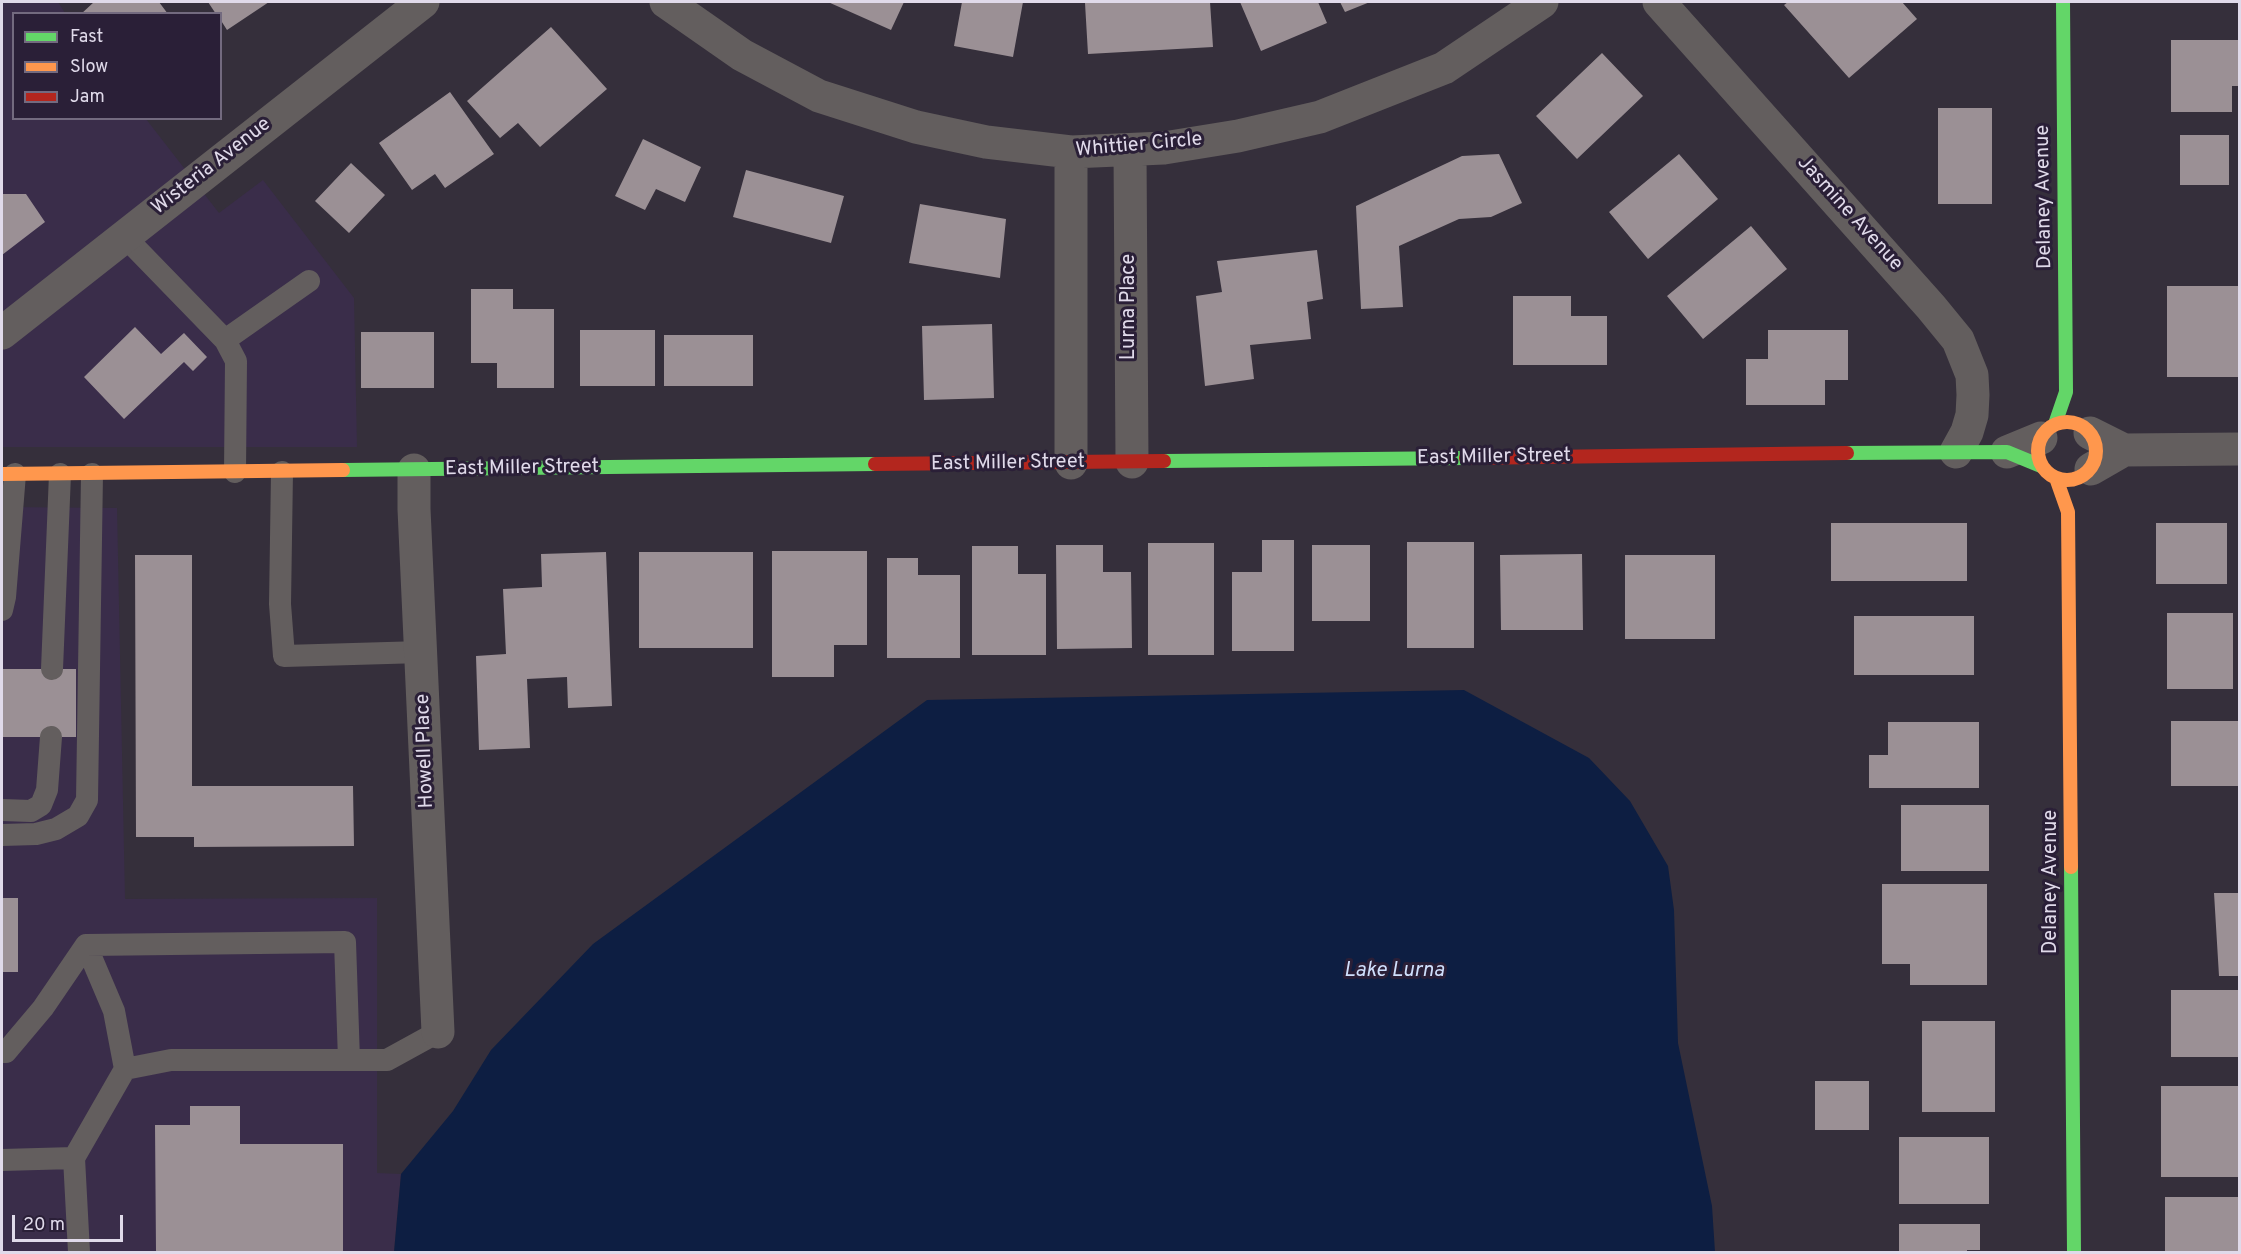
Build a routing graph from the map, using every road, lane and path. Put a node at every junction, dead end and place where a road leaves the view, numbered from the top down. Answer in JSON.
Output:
{"nodes":[{"id":1,"x":423,"y":2,"type":"edge"},
{"id":2,"x":666,"y":2,"type":"edge"},
{"id":3,"x":1542,"y":2,"type":"edge"},
{"id":4,"x":1659,"y":2,"type":"edge"},
{"id":5,"x":2062,"y":2,"type":"edge"},
{"id":6,"x":1130,"y":151,"type":"junction"},
{"id":7,"x":1071,"y":152,"type":"junction"},
{"id":8,"x":124,"y":236,"type":"junction"},
{"id":9,"x":309,"y":281,"type":"dead end"},
{"id":10,"x":2,"y":333,"type":"edge"},
{"id":11,"x":225,"y":340,"type":"junction"},
{"id":12,"x":2067,"y":392,"type":"junction"},
{"id":13,"x":2087,"y":430,"type":"junction"},
{"id":14,"x":2046,"y":442,"type":"junction"},
{"id":15,"x":2240,"y":449,"type":"edge"},
{"id":16,"x":2124,"y":450,"type":"junction"},
{"id":17,"x":1956,"y":452,"type":"junction"},
{"id":18,"x":2007,"y":452,"type":"joint"},
{"id":19,"x":1132,"y":462,"type":"junction"},
{"id":20,"x":1071,"y":463,"type":"junction"},
{"id":21,"x":414,"y":470,"type":"junction"},
{"id":22,"x":235,"y":472,"type":"junction"},
{"id":23,"x":282,"y":472,"type":"junction"},
{"id":24,"x":2087,"y":473,"type":"junction"},
{"id":25,"x":8,"y":474,"type":"edge"},
{"id":26,"x":60,"y":474,"type":"junction"},
{"id":27,"x":92,"y":474,"type":"junction"},
{"id":28,"x":2056,"y":478,"type":"junction"},
{"id":29,"x":2068,"y":512,"type":"junction"},
{"id":30,"x":2,"y":610,"type":"edge"},
{"id":31,"x":422,"y":652,"type":"junction"},
{"id":32,"x":52,"y":669,"type":"dead end"},
{"id":33,"x":51,"y":737,"type":"dead end"},
{"id":34,"x":2,"y":810,"type":"edge"},
{"id":35,"x":2,"y":836,"type":"edge"},
{"id":36,"x":86,"y":945,"type":"junction"},
{"id":37,"x":438,"y":1032,"type":"joint"},
{"id":38,"x":2,"y":1052,"type":"edge"},
{"id":39,"x":349,"y":1060,"type":"junction"},
{"id":40,"x":125,"y":1069,"type":"junction"},
{"id":41,"x":74,"y":1158,"type":"junction"},
{"id":42,"x":2,"y":1160,"type":"edge"},
{"id":43,"x":79,"y":1252,"type":"edge"},
{"id":44,"x":2074,"y":1252,"type":"edge"}],
"edges":[{"from":1,"to":8,"type":"street","name":"Wisteria Avenue"},
{"from":2,"to":7,"type":"street","name":"Whittier Circle"},
{"from":3,"to":6,"type":"street","name":"Whittier Circle"},
{"from":4,"to":17,"type":"street","name":"Jasmine Avenue"},
{"from":5,"to":12,"type":"street","name":"Delaney Avenue"},
{"from":6,"to":7,"type":"street","name":"Whittier Circle"},
{"from":6,"to":19,"type":"street","name":"Lurna Place"},
{"from":7,"to":20,"type":"street"},
{"from":8,"to":10,"type":"street","name":"Wisteria Avenue"},
{"from":8,"to":11,"type":"lane"},
{"from":9,"to":11,"type":"lane"},
{"from":11,"to":22,"type":"lane"},
{"from":12,"to":13,"type":"street","name":"Delaney Avenue"},
{"from":12,"to":14,"type":"street","name":"Delaney Avenue"},
{"from":13,"to":14,"type":"street"},
{"from":13,"to":16,"type":"street"},
{"from":13,"to":24,"type":"street"},
{"from":14,"to":18,"type":"street"},
{"from":14,"to":28,"type":"street"},
{"from":15,"to":16,"type":"street"},
{"from":16,"to":24,"type":"street"},
{"from":17,"to":18,"type":"street","name":"East Miller Street"},
{"from":17,"to":19,"type":"street","name":"East Miller Street"},
{"from":19,"to":20,"type":"street","name":"East Miller Street"},
{"from":20,"to":21,"type":"street","name":"East Miller Street"},
{"from":21,"to":23,"type":"street","name":"East Miller Street"},
{"from":21,"to":31,"type":"street","name":"Howell Place"},
{"from":22,"to":23,"type":"street","name":"East Miller Street"},
{"from":22,"to":27,"type":"street","name":"East Miller Street"},
{"from":23,"to":31,"type":"lane"},
{"from":24,"to":28,"type":"street"},
{"from":24,"to":29,"type":"street","name":"Delaney Avenue"},
{"from":25,"to":26,"type":"street","name":"East Miller Street"},
{"from":25,"to":30,"type":"lane"},
{"from":26,"to":27,"type":"street","name":"East Miller Street"},
{"from":26,"to":32,"type":"lane"},
{"from":27,"to":35,"type":"lane"},
{"from":28,"to":29,"type":"street","name":"Delaney Avenue"},
{"from":29,"to":44,"type":"street","name":"Delaney Avenue"},
{"from":31,"to":37,"type":"street","name":"Howell Place"},
{"from":33,"to":34,"type":"lane"},
{"from":36,"to":38,"type":"lane"},
{"from":36,"to":39,"type":"lane"},
{"from":36,"to":40,"type":"lane"},
{"from":37,"to":39,"type":"lane"},
{"from":39,"to":40,"type":"lane"},
{"from":40,"to":41,"type":"lane"},
{"from":41,"to":42,"type":"lane"},
{"from":41,"to":43,"type":"lane"}]}
